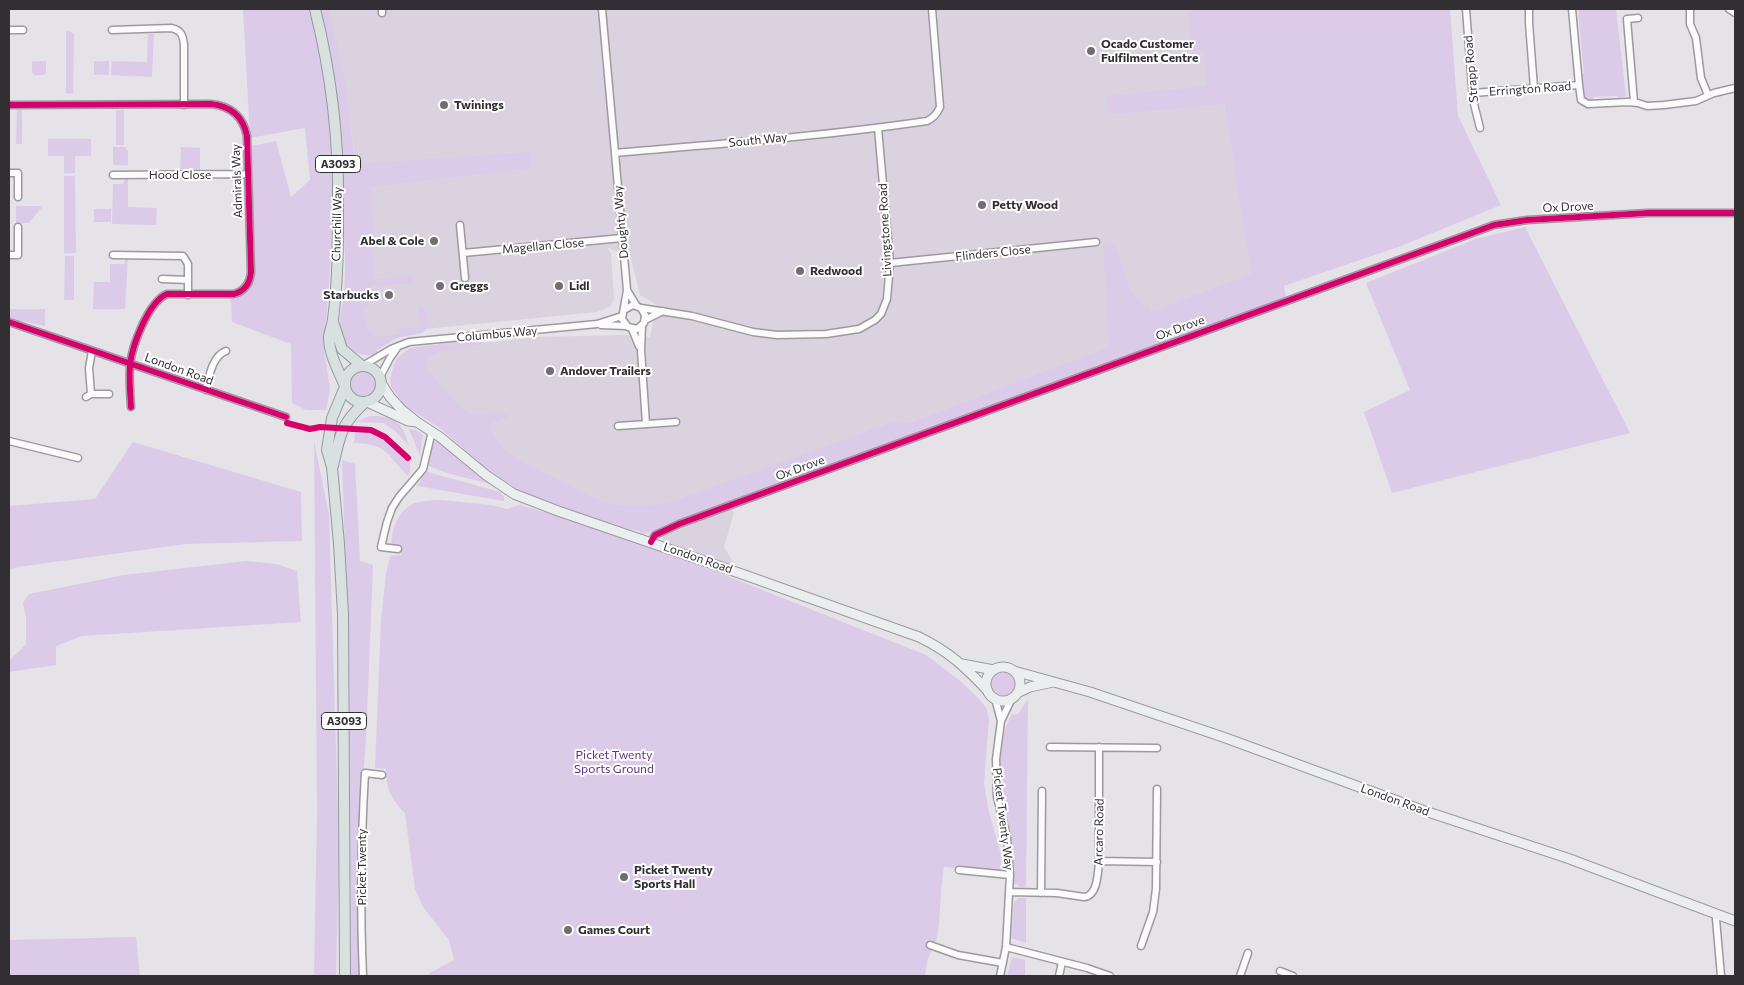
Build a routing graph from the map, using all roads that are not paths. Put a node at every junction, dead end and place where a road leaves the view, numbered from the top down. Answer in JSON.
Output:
{"nodes":[{"id":1,"x":315,"y":9,"type":"edge"},
{"id":2,"x":602,"y":9,"type":"edge"},
{"id":3,"x":932,"y":9,"type":"edge"},
{"id":4,"x":1466,"y":9,"type":"edge"},
{"id":5,"x":1529,"y":9,"type":"edge"},
{"id":6,"x":1572,"y":9,"type":"edge"},
{"id":7,"x":1690,"y":9,"type":"edge"},
{"id":8,"x":1729,"y":9,"type":"edge"},
{"id":9,"x":1735,"y":13,"type":"edge"},
{"id":10,"x":1638,"y":18,"type":"dead end"},
{"id":11,"x":9,"y":30,"type":"edge"},
{"id":12,"x":23,"y":30,"type":"dead end"},
{"id":13,"x":112,"y":30,"type":"dead end"},
{"id":14,"x":1579,"y":85,"type":"junction"},
{"id":15,"x":1534,"y":88,"type":"junction"},
{"id":16,"x":1735,"y":88,"type":"edge"},
{"id":17,"x":1473,"y":93,"type":"junction"},
{"id":18,"x":1708,"y":95,"type":"junction"},
{"id":19,"x":1634,"y":102,"type":"junction"},
{"id":20,"x":9,"y":105,"type":"edge"},
{"id":21,"x":184,"y":105,"type":"junction"},
{"id":22,"x":878,"y":128,"type":"junction"},
{"id":23,"x":1480,"y":128,"type":"dead end"},
{"id":24,"x":615,"y":153,"type":"junction"},
{"id":25,"x":9,"y":173,"type":"edge"},
{"id":26,"x":248,"y":174,"type":"junction"},
{"id":27,"x":113,"y":175,"type":"dead end"},
{"id":28,"x":18,"y":197,"type":"dead end"},
{"id":29,"x":1735,"y":213,"type":"edge"},
{"id":30,"x":460,"y":225,"type":"dead end"},
{"id":31,"x":18,"y":227,"type":"dead end"},
{"id":32,"x":622,"y":238,"type":"junction"},
{"id":33,"x":1096,"y":242,"type":"dead end"},
{"id":34,"x":463,"y":253,"type":"junction"},
{"id":35,"x":9,"y":255,"type":"edge"},
{"id":36,"x":113,"y":255,"type":"dead end"},
{"id":37,"x":890,"y":263,"type":"junction"},
{"id":38,"x":466,"y":278,"type":"dead end"},
{"id":39,"x":162,"y":279,"type":"dead end"},
{"id":40,"x":188,"y":280,"type":"junction"},
{"id":41,"x":627,"y":290,"type":"junction"},
{"id":42,"x":188,"y":295,"type":"junction"},
{"id":43,"x":638,"y":307,"type":"junction"},
{"id":44,"x":663,"y":311,"type":"junction"},
{"id":45,"x":623,"y":313,"type":"junction"},
{"id":46,"x":333,"y":321,"type":"junction"},
{"id":47,"x":9,"y":322,"type":"edge"},
{"id":48,"x":644,"y":323,"type":"junction"},
{"id":49,"x":597,"y":324,"type":"junction"},
{"id":50,"x":629,"y":327,"type":"junction"},
{"id":51,"x":398,"y":347,"type":"junction"},
{"id":52,"x":641,"y":350,"type":"junction"},
{"id":53,"x":92,"y":351,"type":"junction"},
{"id":54,"x":226,"y":352,"type":"dead end"},
{"id":55,"x":130,"y":363,"type":"junction"},
{"id":56,"x":363,"y":365,"type":"junction"},
{"id":57,"x":381,"y":380,"type":"junction"},
{"id":58,"x":344,"y":386,"type":"junction"},
{"id":59,"x":206,"y":390,"type":"junction"},
{"id":60,"x":108,"y":394,"type":"dead end"},
{"id":61,"x":366,"y":402,"type":"junction"},
{"id":62,"x":130,"y":408,"type":"dead end"},
{"id":63,"x":286,"y":417,"type":"dead end"},
{"id":64,"x":417,"y":422,"type":"junction"},
{"id":65,"x":676,"y":422,"type":"dead end"},
{"id":66,"x":646,"y":424,"type":"junction"},
{"id":67,"x":618,"y":426,"type":"dead end"},
{"id":68,"x":432,"y":431,"type":"junction"},
{"id":69,"x":9,"y":441,"type":"edge"},
{"id":70,"x":78,"y":458,"type":"dead end"},
{"id":71,"x":332,"y":467,"type":"junction"},
{"id":72,"x":651,"y":542,"type":"junction"},
{"id":73,"x":398,"y":549,"type":"dead end"},
{"id":74,"x":962,"y":664,"type":"junction"},
{"id":75,"x":994,"y":670,"type":"junction"},
{"id":76,"x":1014,"y":671,"type":"junction"},
{"id":77,"x":1053,"y":682,"type":"junction"},
{"id":78,"x":988,"y":691,"type":"junction"},
{"id":79,"x":1015,"y":695,"type":"junction"},
{"id":80,"x":995,"y":698,"type":"junction"},
{"id":81,"x":1001,"y":721,"type":"junction"},
{"id":82,"x":1050,"y":747,"type":"dead end"},
{"id":83,"x":1099,"y":747,"type":"junction"},
{"id":84,"x":1157,"y":748,"type":"dead end"},
{"id":85,"x":382,"y":775,"type":"dead end"},
{"id":86,"x":1157,"y":789,"type":"dead end"},
{"id":87,"x":1042,"y":791,"type":"dead end"},
{"id":88,"x":1099,"y":860,"type":"junction"},
{"id":89,"x":1157,"y":862,"type":"junction"},
{"id":90,"x":959,"y":870,"type":"dead end"},
{"id":91,"x":1010,"y":875,"type":"junction"},
{"id":92,"x":1009,"y":892,"type":"junction"},
{"id":93,"x":1041,"y":893,"type":"junction"},
{"id":94,"x":1718,"y":914,"type":"junction"},
{"id":95,"x":1735,"y":921,"type":"edge"},
{"id":96,"x":930,"y":945,"type":"dead end"},
{"id":97,"x":1141,"y":946,"type":"dead end"},
{"id":98,"x":1006,"y":948,"type":"junction"},
{"id":99,"x":1248,"y":953,"type":"dead end"},
{"id":100,"x":1062,"y":962,"type":"junction"},
{"id":101,"x":1003,"y":963,"type":"junction"},
{"id":102,"x":1280,"y":971,"type":"dead end"},
{"id":103,"x":345,"y":976,"type":"edge"},
{"id":104,"x":363,"y":976,"type":"edge"},
{"id":105,"x":1000,"y":976,"type":"edge"},
{"id":106,"x":1059,"y":976,"type":"edge"},
{"id":107,"x":1110,"y":976,"type":"edge"},
{"id":108,"x":1240,"y":976,"type":"edge"},
{"id":109,"x":1293,"y":976,"type":"edge"},
{"id":110,"x":1721,"y":976,"type":"edge"}],
"edges":[{"from":1,"to":46,"type":"main road","name":"Churchill Way","number":"A3093"},
{"from":2,"to":24,"type":"street"},
{"from":3,"to":22,"type":"street","name":"South Way"},
{"from":4,"to":17,"type":"street","name":"Strapp Road"},
{"from":5,"to":15,"type":"street"},
{"from":6,"to":14,"type":"street"},
{"from":7,"to":18,"type":"street"},
{"from":8,"to":9,"type":"street"},
{"from":10,"to":19,"type":"street"},
{"from":11,"to":12,"type":"street"},
{"from":13,"to":21,"type":"street"},
{"from":14,"to":15,"type":"street","name":"Errington Road"},
{"from":14,"to":19,"type":"street","name":"Errington Road"},
{"from":15,"to":17,"type":"street","name":"Errington Road"},
{"from":16,"to":18,"type":"street","name":"Errington Road"},
{"from":17,"to":23,"type":"street","name":"Strapp Road"},
{"from":18,"to":19,"type":"street","name":"Errington Road"},
{"from":20,"to":21,"type":"street","name":"Admirals Way"},
{"from":21,"to":26,"type":"street","name":"Admirals Way"},
{"from":22,"to":24,"type":"street","name":"South Way"},
{"from":22,"to":37,"type":"street","name":"Livingstone Road"},
{"from":24,"to":32,"type":"street","name":"Doughty Way"},
{"from":25,"to":28,"type":"street"},
{"from":26,"to":27,"type":"street","name":"Hood Close"},
{"from":26,"to":42,"type":"street","name":"Admirals Way"},
{"from":29,"to":72,"type":"street","name":"Ox Drove"},
{"from":30,"to":34,"type":"street"},
{"from":31,"to":35,"type":"street"},
{"from":32,"to":34,"type":"street","name":"Magellan Close"},
{"from":32,"to":41,"type":"street","name":"Doughty Way"},
{"from":33,"to":37,"type":"street","name":"Flinders Close"},
{"from":34,"to":38,"type":"street"},
{"from":36,"to":40,"type":"street"},
{"from":37,"to":44,"type":"street","name":"Livingstone Road"},
{"from":39,"to":40,"type":"street"},
{"from":40,"to":42,"type":"street"},
{"from":41,"to":43,"type":"street","name":"Doughty Way"},
{"from":41,"to":45,"type":"street","name":"Doughty Way"},
{"from":42,"to":55,"type":"street","name":"Admirals Way"},
{"from":43,"to":44,"type":"street","name":"Livingstone Road"},
{"from":43,"to":45,"type":"street"},
{"from":43,"to":48,"type":"street"},
{"from":44,"to":48,"type":"street"},
{"from":45,"to":49,"type":"street","name":"Columbus Way"},
{"from":45,"to":50,"type":"street"},
{"from":46,"to":56,"type":"main road","name":"Churchill Way","number":"A3093"},
{"from":46,"to":58,"type":"main road","name":"Churchill Way","number":"A3093"},
{"from":47,"to":53,"type":"street","name":"London Road"},
{"from":48,"to":50,"type":"street"},
{"from":48,"to":52,"type":"street"},
{"from":49,"to":50,"type":"street","name":"Columbus Way"},
{"from":49,"to":51,"type":"street","name":"Columbus Way"},
{"from":50,"to":52,"type":"street"},
{"from":51,"to":56,"type":"street","name":"Columbus Way"},
{"from":51,"to":57,"type":"street"},
{"from":52,"to":66,"type":"street"},
{"from":53,"to":55,"type":"street","name":"London Road"},
{"from":53,"to":60,"type":"street"},
{"from":54,"to":59,"type":"street"},
{"from":55,"to":59,"type":"street","name":"London Road"},
{"from":55,"to":62,"type":"street","name":"Admirals Way"},
{"from":56,"to":57,"type":"main road"},
{"from":56,"to":58,"type":"main road"},
{"from":57,"to":61,"type":"main road"},
{"from":57,"to":64,"type":"main road","name":"London Road"},
{"from":58,"to":61,"type":"main road"},
{"from":58,"to":71,"type":"main road","number":"A3093"},
{"from":59,"to":63,"type":"street","name":"London Road"},
{"from":61,"to":64,"type":"main road","name":"London Road"},
{"from":61,"to":71,"type":"main road","number":"A3093"},
{"from":64,"to":68,"type":"main road","name":"London Road"},
{"from":65,"to":66,"type":"street"},
{"from":66,"to":67,"type":"street"},
{"from":68,"to":72,"type":"main road","name":"London Road"},
{"from":68,"to":73,"type":"street"},
{"from":69,"to":70,"type":"street"},
{"from":71,"to":103,"type":"main road","number":"A3093"},
{"from":72,"to":74,"type":"main road","name":"London Road"},
{"from":74,"to":75,"type":"main road","name":"London Road"},
{"from":74,"to":78,"type":"main road","name":"London Road"},
{"from":75,"to":76,"type":"main road","name":"London Road"},
{"from":75,"to":78,"type":"main road"},
{"from":76,"to":77,"type":"main road","name":"London Road"},
{"from":76,"to":79,"type":"main road"},
{"from":77,"to":79,"type":"main road"},
{"from":77,"to":94,"type":"main road","name":"London Road"},
{"from":78,"to":80,"type":"main road","name":"London Road"},
{"from":79,"to":80,"type":"main road"},
{"from":79,"to":81,"type":"street"},
{"from":80,"to":81,"type":"street"},
{"from":81,"to":91,"type":"street","name":"Picket Twenty Way"},
{"from":82,"to":83,"type":"street"},
{"from":83,"to":84,"type":"street"},
{"from":83,"to":88,"type":"street","name":"Arcaro Road"},
{"from":85,"to":104,"type":"street","name":"Picket Twenty"},
{"from":86,"to":89,"type":"street"},
{"from":87,"to":93,"type":"street"},
{"from":88,"to":89,"type":"street"},
{"from":88,"to":93,"type":"street","name":"Arcaro Road"},
{"from":89,"to":97,"type":"street"},
{"from":90,"to":91,"type":"street"},
{"from":91,"to":92,"type":"street","name":"Picket Twenty Way"},
{"from":92,"to":93,"type":"street","name":"Arcaro Road"},
{"from":92,"to":98,"type":"street","name":"Picket Twenty Way"},
{"from":94,"to":95,"type":"main road","name":"London Road"},
{"from":94,"to":110,"type":"street"},
{"from":96,"to":101,"type":"street"},
{"from":98,"to":100,"type":"street"},
{"from":98,"to":101,"type":"street","name":"Picket Twenty Way"},
{"from":99,"to":108,"type":"street"},
{"from":100,"to":106,"type":"street"},
{"from":100,"to":107,"type":"street"},
{"from":101,"to":105,"type":"street","name":"Picket Twenty Way"},
{"from":102,"to":109,"type":"street"}]}
